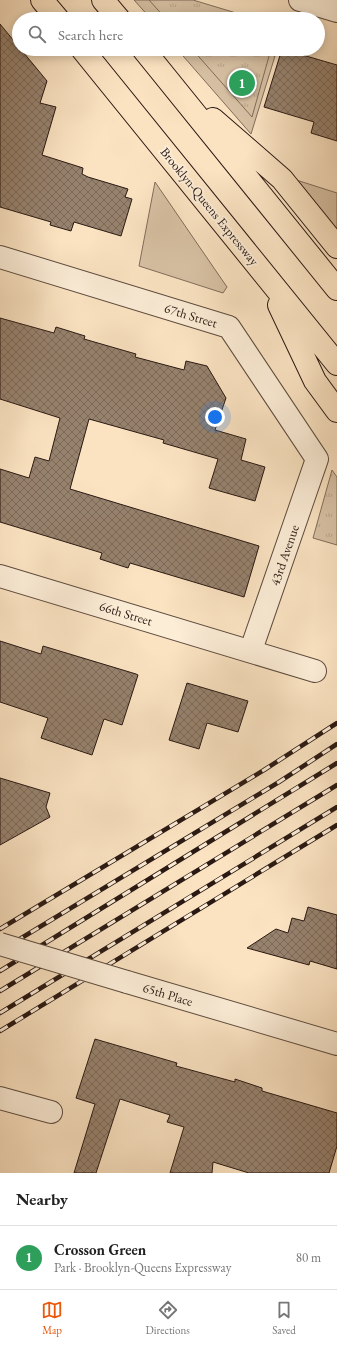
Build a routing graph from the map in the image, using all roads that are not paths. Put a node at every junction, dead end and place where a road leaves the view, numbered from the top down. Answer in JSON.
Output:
{"nodes":[{"id":1,"x":42,"y":0,"type":"edge"},
{"id":2,"x":103,"y":0,"type":"edge"},
{"id":3,"x":300,"y":0,"type":"edge"},
{"id":4,"x":52,"y":12,"type":"edge"},
{"id":5,"x":113,"y":12,"type":"edge"},
{"id":6,"x":337,"y":12,"type":"edge"},
{"id":7,"x":88,"y":56,"type":"edge"},
{"id":8,"x":149,"y":56,"type":"edge"},
{"id":9,"x":170,"y":82,"type":"junction"},
{"id":10,"x":337,"y":247,"type":"edge"},
{"id":11,"x":0,"y":257,"type":"edge"},
{"id":12,"x":264,"y":273,"type":"junction"},
{"id":13,"x":337,"y":289,"type":"edge"},
{"id":14,"x":337,"y":364,"type":"edge"},
{"id":15,"x":337,"y":411,"type":"edge"},
{"id":16,"x":317,"y":459,"type":"joint"},
{"id":17,"x":0,"y":576,"type":"edge"},
{"id":18,"x":251,"y":650,"type":"junction"},
{"id":19,"x":316,"y":671,"type":"dead end"},
{"id":20,"x":0,"y":944,"type":"edge"},
{"id":21,"x":337,"y":1044,"type":"edge"},
{"id":22,"x":0,"y":1098,"type":"edge"},
{"id":23,"x":51,"y":1112,"type":"dead end"}],
"edges":[{"from":1,"to":4,"type":"highway"},
{"from":2,"to":5,"type":"highway"},
{"from":3,"to":6,"type":"street"},
{"from":7,"to":12,"type":"highway","name":"Brooklyn-Queens Expressway"},
{"from":8,"to":9,"type":"highway"},
{"from":9,"to":10,"type":"highway"},
{"from":9,"to":13,"type":"highway"},
{"from":11,"to":16,"type":"street","name":"67th Street"},
{"from":12,"to":14,"type":"highway","name":"Brooklyn-Queens Expressway"},
{"from":12,"to":15,"type":"highway"},
{"from":16,"to":18,"type":"street","name":"43rd Avenue"},
{"from":17,"to":18,"type":"street","name":"66th Street"},
{"from":18,"to":19,"type":"street","name":"66th Street"},
{"from":20,"to":21,"type":"street","name":"65th Place","bridge":true},
{"from":22,"to":23,"type":"street"}]}
